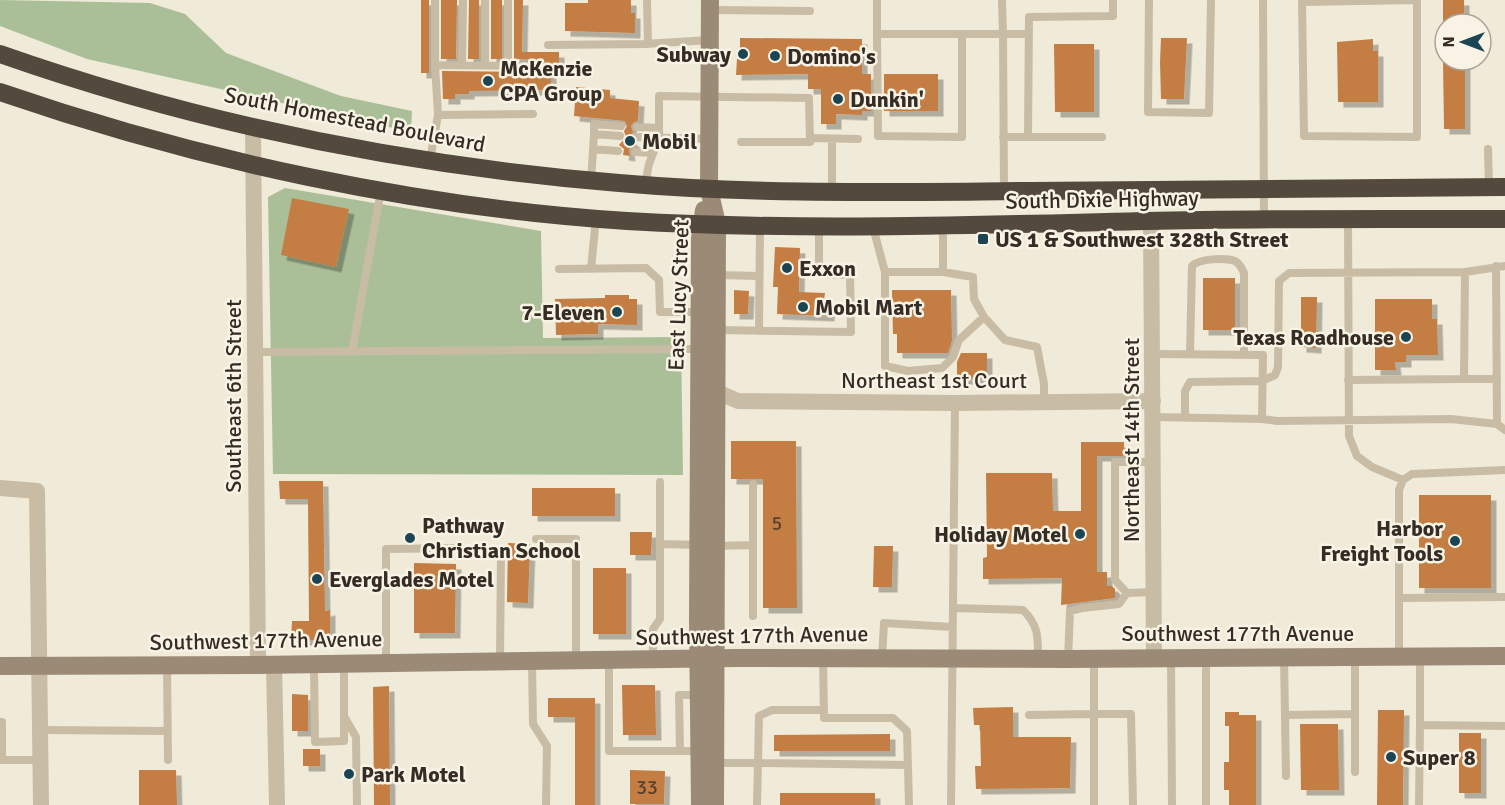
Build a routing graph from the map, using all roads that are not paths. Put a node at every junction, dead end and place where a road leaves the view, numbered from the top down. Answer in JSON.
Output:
{"nodes":[{"id":1,"x":435,"y":0,"type":"edge"},
{"id":2,"x":462,"y":0,"type":"edge"},
{"id":3,"x":485,"y":0,"type":"edge"},
{"id":4,"x":508,"y":0,"type":"edge"},
{"id":5,"x":647,"y":0,"type":"edge"},
{"id":6,"x":877,"y":0,"type":"edge"},
{"id":7,"x":1002,"y":0,"type":"edge"},
{"id":8,"x":1113,"y":0,"type":"edge"},
{"id":9,"x":1149,"y":0,"type":"edge"},
{"id":10,"x":1211,"y":0,"type":"edge"},
{"id":11,"x":1263,"y":0,"type":"edge"},
{"id":12,"x":1417,"y":0,"type":"edge"},
{"id":13,"x":1302,"y":1,"type":"edge"},
{"id":14,"x":710,"y":5,"type":"edge"},
{"id":15,"x":810,"y":11,"type":"dead end"},
{"id":16,"x":877,"y":34,"type":"junction"},
{"id":17,"x":962,"y":34,"type":"junction"},
{"id":18,"x":1003,"y":34,"type":"junction"},
{"id":19,"x":1029,"y":34,"type":"junction"},
{"id":20,"x":710,"y":40,"type":"junction"},
{"id":21,"x":648,"y":44,"type":"junction"},
{"id":22,"x":548,"y":45,"type":"dead end"},
{"id":23,"x":0,"y":54,"type":"edge"},
{"id":24,"x":435,"y":65,"type":"junction"},
{"id":25,"x":462,"y":65,"type":"junction"},
{"id":26,"x":485,"y":65,"type":"junction"},
{"id":27,"x":508,"y":65,"type":"junction"},
{"id":28,"x":540,"y":66,"type":"dead end"},
{"id":29,"x":0,"y":92,"type":"edge"},
{"id":30,"x":710,"y":97,"type":"junction"},
{"id":31,"x":533,"y":114,"type":"dead end"},
{"id":32,"x":438,"y":115,"type":"junction"},
{"id":33,"x":621,"y":126,"type":"dead end"},
{"id":34,"x":253,"y":127,"type":"junction"},
{"id":35,"x":637,"y":127,"type":"dead end"},
{"id":36,"x":659,"y":128,"type":"junction"},
{"id":37,"x":594,"y":134,"type":"junction"},
{"id":38,"x":620,"y":136,"type":"dead end"},
{"id":39,"x":636,"y":137,"type":"dead end"},
{"id":40,"x":1003,"y":137,"type":"junction"},
{"id":41,"x":1028,"y":137,"type":"junction"},
{"id":42,"x":1101,"y":137,"type":"dead end"},
{"id":43,"x":659,"y":138,"type":"junction"},
{"id":44,"x":810,"y":138,"type":"junction"},
{"id":45,"x":832,"y":139,"type":"junction"},
{"id":46,"x":858,"y":139,"type":"dead end"},
{"id":47,"x":710,"y":140,"type":"junction"},
{"id":48,"x":741,"y":142,"type":"dead end"},
{"id":49,"x":593,"y":149,"type":"junction"},
{"id":50,"x":1488,"y":149,"type":"dead end"},
{"id":51,"x":618,"y":151,"type":"dead end"},
{"id":52,"x":635,"y":152,"type":"dead end"},
{"id":53,"x":653,"y":153,"type":"junction"},
{"id":54,"x":430,"y":161,"type":"junction"},
{"id":55,"x":254,"y":164,"type":"junction"},
{"id":56,"x":591,"y":181,"type":"junction"},
{"id":57,"x":645,"y":185,"type":"junction"},
{"id":58,"x":1497,"y":188,"type":"edge"},
{"id":59,"x":709,"y":189,"type":"junction"},
{"id":60,"x":1263,"y":189,"type":"junction"},
{"id":61,"x":381,"y":190,"type":"junction"},
{"id":62,"x":1004,"y":191,"type":"junction"},
{"id":63,"x":832,"y":192,"type":"junction"},
{"id":64,"x":596,"y":218,"type":"junction"},
{"id":65,"x":1505,"y":219,"type":"edge"},
{"id":66,"x":1264,"y":220,"type":"junction"},
{"id":67,"x":1348,"y":220,"type":"junction"},
{"id":68,"x":1151,"y":221,"type":"junction"},
{"id":69,"x":709,"y":224,"type":"junction"},
{"id":70,"x":943,"y":226,"type":"junction"},
{"id":71,"x":760,"y":227,"type":"junction"},
{"id":72,"x":819,"y":227,"type":"junction"},
{"id":73,"x":873,"y":227,"type":"junction"},
{"id":74,"x":1501,"y":266,"type":"edge"},
{"id":75,"x":559,"y":269,"type":"dead end"},
{"id":76,"x":591,"y":269,"type":"junction"},
{"id":77,"x":885,"y":272,"type":"junction"},
{"id":78,"x":942,"y":272,"type":"junction"},
{"id":79,"x":1348,"y":272,"type":"junction"},
{"id":80,"x":1465,"y":272,"type":"junction"},
{"id":81,"x":717,"y":275,"type":"junction"},
{"id":82,"x":759,"y":276,"type":"junction"},
{"id":83,"x":984,"y":317,"type":"junction"},
{"id":84,"x":711,"y":318,"type":"junction"},
{"id":85,"x":759,"y":331,"type":"junction"},
{"id":86,"x":699,"y":349,"type":"junction"},
{"id":87,"x":255,"y":352,"type":"junction"},
{"id":88,"x":352,"y":352,"type":"junction"},
{"id":89,"x":1153,"y":354,"type":"junction"},
{"id":90,"x":1190,"y":354,"type":"junction"},
{"id":91,"x":1244,"y":355,"type":"junction"},
{"id":92,"x":1464,"y":379,"type":"junction"},
{"id":93,"x":1348,"y":380,"type":"junction"},
{"id":94,"x":1497,"y":380,"type":"junction"},
{"id":95,"x":1262,"y":381,"type":"junction"},
{"id":96,"x":1044,"y":402,"type":"junction"},
{"id":97,"x":955,"y":403,"type":"junction"},
{"id":98,"x":711,"y":404,"type":"junction"},
{"id":99,"x":1153,"y":409,"type":"junction"},
{"id":100,"x":1185,"y":418,"type":"junction"},
{"id":101,"x":1262,"y":418,"type":"junction"},
{"id":102,"x":1348,"y":421,"type":"junction"},
{"id":103,"x":1497,"y":424,"type":"junction"},
{"id":104,"x":1505,"y":430,"type":"edge"},
{"id":105,"x":1154,"y":462,"type":"junction"},
{"id":106,"x":1505,"y":470,"type":"edge"},
{"id":107,"x":1403,"y":480,"type":"junction"},
{"id":108,"x":660,"y":482,"type":"dead end"},
{"id":109,"x":753,"y":484,"type":"dead end"},
{"id":110,"x":0,"y":488,"type":"edge"},
{"id":111,"x":536,"y":539,"type":"dead end"},
{"id":112,"x":661,"y":544,"type":"junction"},
{"id":113,"x":707,"y":545,"type":"junction"},
{"id":114,"x":753,"y":545,"type":"junction"},
{"id":115,"x":461,"y":548,"type":"dead end"},
{"id":116,"x":501,"y":553,"type":"dead end"},
{"id":117,"x":1127,"y":592,"type":"junction"},
{"id":118,"x":1155,"y":592,"type":"junction"},
{"id":119,"x":1505,"y":597,"type":"edge"},
{"id":120,"x":1399,"y":598,"type":"junction"},
{"id":121,"x":953,"y":608,"type":"junction"},
{"id":122,"x":753,"y":616,"type":"dead end"},
{"id":123,"x":952,"y":627,"type":"junction"},
{"id":124,"x":1420,"y":656,"type":"junction"},
{"id":125,"x":1505,"y":656,"type":"edge"},
{"id":126,"x":824,"y":657,"type":"junction"},
{"id":127,"x":1284,"y":657,"type":"junction"},
{"id":128,"x":1355,"y":657,"type":"junction"},
{"id":129,"x":1399,"y":657,"type":"junction"},
{"id":130,"x":882,"y":658,"type":"junction"},
{"id":131,"x":1094,"y":658,"type":"junction"},
{"id":132,"x":1163,"y":658,"type":"junction"},
{"id":133,"x":1206,"y":658,"type":"junction"},
{"id":134,"x":707,"y":659,"type":"junction"},
{"id":135,"x":952,"y":659,"type":"junction"},
{"id":136,"x":1038,"y":659,"type":"junction"},
{"id":137,"x":1068,"y":659,"type":"junction"},
{"id":138,"x":609,"y":660,"type":"junction"},
{"id":139,"x":653,"y":660,"type":"junction"},
{"id":140,"x":532,"y":661,"type":"junction"},
{"id":141,"x":576,"y":661,"type":"junction"},
{"id":142,"x":500,"y":662,"type":"junction"},
{"id":143,"x":344,"y":663,"type":"junction"},
{"id":144,"x":386,"y":663,"type":"junction"},
{"id":145,"x":314,"y":664,"type":"junction"},
{"id":146,"x":167,"y":665,"type":"junction"},
{"id":147,"x":266,"y":665,"type":"junction"},
{"id":148,"x":0,"y":666,"type":"edge"},
{"id":149,"x":40,"y":666,"type":"junction"},
{"id":150,"x":699,"y":695,"type":"junction"},
{"id":151,"x":824,"y":710,"type":"junction"},
{"id":152,"x":1094,"y":714,"type":"junction"},
{"id":153,"x":1355,"y":714,"type":"junction"},
{"id":154,"x":1029,"y":715,"type":"dead end"},
{"id":155,"x":1286,"y":715,"type":"junction"},
{"id":156,"x":344,"y":717,"type":"junction"},
{"id":157,"x":0,"y":722,"type":"edge"},
{"id":158,"x":1420,"y":725,"type":"junction"},
{"id":159,"x":1505,"y":726,"type":"edge"},
{"id":160,"x":41,"y":730,"type":"junction"},
{"id":161,"x":167,"y":731,"type":"junction"},
{"id":162,"x":680,"y":751,"type":"junction"},
{"id":163,"x":699,"y":751,"type":"junction"},
{"id":164,"x":41,"y":760,"type":"junction"},
{"id":165,"x":168,"y":760,"type":"dead end"},
{"id":166,"x":714,"y":763,"type":"junction"},
{"id":167,"x":758,"y":763,"type":"junction"},
{"id":168,"x":908,"y":765,"type":"junction"},
{"id":169,"x":1355,"y":772,"type":"dead end"},
{"id":170,"x":1286,"y":777,"type":"dead end"},
{"id":171,"x":41,"y":805,"type":"edge"},
{"id":172,"x":277,"y":805,"type":"edge"},
{"id":173,"x":357,"y":805,"type":"edge"},
{"id":174,"x":546,"y":805,"type":"edge"},
{"id":175,"x":700,"y":805,"type":"edge"},
{"id":176,"x":715,"y":805,"type":"edge"},
{"id":177,"x":757,"y":805,"type":"edge"},
{"id":178,"x":909,"y":805,"type":"edge"},
{"id":179,"x":951,"y":805,"type":"edge"},
{"id":180,"x":1094,"y":805,"type":"edge"},
{"id":181,"x":1133,"y":805,"type":"edge"},
{"id":182,"x":1172,"y":805,"type":"edge"},
{"id":183,"x":1206,"y":805,"type":"edge"},
{"id":184,"x":1419,"y":805,"type":"edge"}],
"edges":[{"from":1,"to":24,"type":"lane"},
{"from":2,"to":25,"type":"lane"},
{"from":3,"to":26,"type":"lane"},
{"from":4,"to":27,"type":"lane"},
{"from":5,"to":21,"type":"lane"},
{"from":6,"to":16,"type":"lane"},
{"from":7,"to":18,"type":"lane"},
{"from":8,"to":19,"type":"lane"},
{"from":9,"to":10,"type":"lane"},
{"from":11,"to":60,"type":"lane"},
{"from":12,"to":13,"type":"lane"},
{"from":12,"to":13,"type":"lane"},
{"from":14,"to":15,"type":"lane"},
{"from":14,"to":20,"type":"main road","name":"East Lucy Street"},
{"from":16,"to":17,"type":"lane"},
{"from":16,"to":17,"type":"lane"},
{"from":17,"to":18,"type":"lane"},
{"from":18,"to":19,"type":"lane"},
{"from":18,"to":40,"type":"lane"},
{"from":19,"to":41,"type":"lane"},
{"from":20,"to":21,"type":"lane"},
{"from":20,"to":30,"type":"main road","name":"East Lucy Street"},
{"from":21,"to":22,"type":"lane"},
{"from":23,"to":34,"type":"highway","name":"South Homestead Boulevard"},
{"from":24,"to":25,"type":"lane"},
{"from":24,"to":32,"type":"lane"},
{"from":25,"to":26,"type":"lane"},
{"from":26,"to":27,"type":"lane"},
{"from":27,"to":28,"type":"lane"},
{"from":29,"to":55,"type":"highway"},
{"from":30,"to":36,"type":"lane"},
{"from":30,"to":44,"type":"lane"},
{"from":30,"to":47,"type":"main road","name":"East Lucy Street"},
{"from":31,"to":32,"type":"lane"},
{"from":32,"to":54,"type":"lane"},
{"from":33,"to":37,"type":"lane"},
{"from":34,"to":54,"type":"highway","name":"South Homestead Boulevard"},
{"from":34,"to":55,"type":"street","name":"Southeast 6th Street"},
{"from":35,"to":36,"type":"lane"},
{"from":36,"to":43,"type":"lane"},
{"from":37,"to":38,"type":"lane"},
{"from":37,"to":49,"type":"lane"},
{"from":39,"to":43,"type":"lane"},
{"from":40,"to":41,"type":"lane"},
{"from":40,"to":62,"type":"lane"},
{"from":41,"to":42,"type":"lane"},
{"from":43,"to":47,"type":"lane"},
{"from":43,"to":53,"type":"lane"},
{"from":44,"to":45,"type":"lane"},
{"from":44,"to":48,"type":"lane"},
{"from":45,"to":46,"type":"lane"},
{"from":45,"to":63,"type":"lane"},
{"from":47,"to":59,"type":"main road","name":"East Lucy Street"},
{"from":49,"to":51,"type":"lane"},
{"from":49,"to":56,"type":"lane"},
{"from":50,"to":58,"type":"lane"},
{"from":52,"to":53,"type":"lane"},
{"from":53,"to":57,"type":"lane"},
{"from":54,"to":56,"type":"highway","name":"South Homestead Boulevard"},
{"from":55,"to":61,"type":"highway"},
{"from":55,"to":87,"type":"street","name":"Southeast 6th Street"},
{"from":56,"to":57,"type":"highway","name":"South Homestead Boulevard"},
{"from":57,"to":59,"type":"highway","name":"South Homestead Boulevard"},
{"from":58,"to":60,"type":"highway","name":"South Dixie Highway"},
{"from":59,"to":63,"type":"highway","name":"South Dixie Highway"},
{"from":59,"to":69,"type":"main road","name":"East Lucy Street"},
{"from":60,"to":62,"type":"highway","name":"South Dixie Highway"},
{"from":60,"to":66,"type":"lane"},
{"from":61,"to":64,"type":"highway"},
{"from":61,"to":88,"type":"lane"},
{"from":62,"to":63,"type":"highway","name":"South Dixie Highway"},
{"from":64,"to":69,"type":"highway"},
{"from":64,"to":76,"type":"lane"},
{"from":65,"to":67,"type":"highway","name":"South Dixie Highway"},
{"from":66,"to":67,"type":"highway","name":"South Dixie Highway"},
{"from":66,"to":68,"type":"highway","name":"South Dixie Highway"},
{"from":67,"to":79,"type":"lane"},
{"from":68,"to":70,"type":"highway","name":"South Dixie Highway"},
{"from":68,"to":89,"type":"street","name":"Northeast 14th Street"},
{"from":69,"to":71,"type":"highway","name":"South Dixie Highway"},
{"from":69,"to":81,"type":"main road","name":"East Lucy Street"},
{"from":69,"to":84,"type":"main road","name":"East Lucy Street"},
{"from":70,"to":73,"type":"highway","name":"South Dixie Highway"},
{"from":70,"to":78,"type":"lane"},
{"from":71,"to":72,"type":"highway","name":"South Dixie Highway"},
{"from":71,"to":82,"type":"lane"},
{"from":72,"to":73,"type":"highway","name":"South Dixie Highway"},
{"from":72,"to":85,"type":"lane"},
{"from":73,"to":77,"type":"lane"},
{"from":74,"to":80,"type":"lane"},
{"from":74,"to":94,"type":"lane"},
{"from":75,"to":76,"type":"lane"},
{"from":76,"to":84,"type":"lane"},
{"from":77,"to":78,"type":"lane"},
{"from":77,"to":83,"type":"lane"},
{"from":78,"to":83,"type":"lane"},
{"from":79,"to":80,"type":"lane"},
{"from":79,"to":93,"type":"lane"},
{"from":79,"to":95,"type":"lane"},
{"from":80,"to":92,"type":"lane"},
{"from":81,"to":82,"type":"lane"},
{"from":81,"to":84,"type":"main road","name":"East Lucy Street"},
{"from":82,"to":85,"type":"lane"},
{"from":83,"to":96,"type":"lane"},
{"from":84,"to":85,"type":"lane"},
{"from":84,"to":86,"type":"main road","name":"East Lucy Street"},
{"from":84,"to":98,"type":"main road","name":"East Lucy Street"},
{"from":86,"to":88,"type":"lane"},
{"from":86,"to":98,"type":"main road","name":"East Lucy Street"},
{"from":87,"to":88,"type":"lane"},
{"from":87,"to":147,"type":"street","name":"Southeast 6th Street"},
{"from":89,"to":90,"type":"lane"},
{"from":89,"to":99,"type":"street","name":"Northeast 14th Street"},
{"from":90,"to":91,"type":"lane"},
{"from":90,"to":91,"type":"lane"},
{"from":91,"to":95,"type":"lane"},
{"from":92,"to":93,"type":"lane"},
{"from":92,"to":94,"type":"lane"},
{"from":93,"to":102,"type":"lane"},
{"from":94,"to":103,"type":"lane"},
{"from":95,"to":100,"type":"lane"},
{"from":95,"to":101,"type":"lane"},
{"from":96,"to":97,"type":"street","name":"Northeast 1st Court"},
{"from":96,"to":99,"type":"street","name":"Northeast 1st Court"},
{"from":97,"to":98,"type":"street","name":"Northeast 1st Court"},
{"from":97,"to":121,"type":"lane"},
{"from":98,"to":113,"type":"main road","name":"East Lucy Street"},
{"from":99,"to":100,"type":"lane"},
{"from":99,"to":105,"type":"street","name":"Northeast 14th Street"},
{"from":100,"to":101,"type":"lane"},
{"from":101,"to":102,"type":"lane"},
{"from":102,"to":103,"type":"lane"},
{"from":102,"to":107,"type":"lane"},
{"from":103,"to":104,"type":"lane"},
{"from":105,"to":117,"type":"lane"},
{"from":105,"to":118,"type":"street","name":"Northeast 14th Street"},
{"from":106,"to":107,"type":"lane"},
{"from":107,"to":120,"type":"lane"},
{"from":108,"to":112,"type":"lane"},
{"from":109,"to":114,"type":"lane"},
{"from":110,"to":149,"type":"street"},
{"from":111,"to":141,"type":"lane"},
{"from":112,"to":113,"type":"lane"},
{"from":112,"to":139,"type":"lane"},
{"from":113,"to":114,"type":"lane"},
{"from":113,"to":134,"type":"main road","name":"East Lucy Street"},
{"from":114,"to":122,"type":"lane"},
{"from":115,"to":144,"type":"lane"},
{"from":116,"to":142,"type":"lane"},
{"from":117,"to":118,"type":"lane"},
{"from":117,"to":137,"type":"lane"},
{"from":118,"to":132,"type":"street","name":"Northeast 14th Street"},
{"from":119,"to":120,"type":"lane"},
{"from":120,"to":129,"type":"lane"},
{"from":121,"to":123,"type":"lane"},
{"from":121,"to":136,"type":"lane"},
{"from":123,"to":130,"type":"lane"},
{"from":123,"to":135,"type":"lane"},
{"from":124,"to":125,"type":"main road","name":"Southwest 177th Avenue"},
{"from":124,"to":129,"type":"main road","name":"Southwest 177th Avenue"},
{"from":124,"to":158,"type":"lane"},
{"from":126,"to":130,"type":"main road","name":"Southwest 177th Avenue"},
{"from":126,"to":134,"type":"main road","name":"Southwest 177th Avenue"},
{"from":126,"to":151,"type":"lane"},
{"from":127,"to":128,"type":"main road","name":"Southwest 177th Avenue"},
{"from":127,"to":133,"type":"main road","name":"Southwest 177th Avenue"},
{"from":127,"to":155,"type":"lane"},
{"from":128,"to":129,"type":"main road","name":"Southwest 177th Avenue"},
{"from":128,"to":153,"type":"lane"},
{"from":130,"to":135,"type":"main road","name":"Southwest 177th Avenue"},
{"from":131,"to":132,"type":"main road","name":"Southwest 177th Avenue"},
{"from":131,"to":137,"type":"main road","name":"Southwest 177th Avenue"},
{"from":131,"to":152,"type":"lane"},
{"from":132,"to":133,"type":"main road","name":"Southwest 177th Avenue"},
{"from":132,"to":182,"type":"lane"},
{"from":133,"to":183,"type":"lane"},
{"from":134,"to":139,"type":"main road","name":"Southwest 177th Avenue"},
{"from":134,"to":150,"type":"main road","name":"East Lucy Street"},
{"from":134,"to":166,"type":"main road","name":"East Lucy Street"},
{"from":135,"to":136,"type":"main road","name":"Southwest 177th Avenue"},
{"from":135,"to":179,"type":"lane"},
{"from":136,"to":137,"type":"main road","name":"Southwest 177th Avenue"},
{"from":138,"to":139,"type":"main road","name":"Southwest 177th Avenue"},
{"from":138,"to":141,"type":"main road","name":"Southwest 177th Avenue"},
{"from":138,"to":162,"type":"lane"},
{"from":140,"to":141,"type":"main road","name":"Southwest 177th Avenue"},
{"from":140,"to":142,"type":"main road","name":"Southwest 177th Avenue"},
{"from":140,"to":174,"type":"lane"},
{"from":142,"to":144,"type":"main road","name":"Southwest 177th Avenue"},
{"from":143,"to":144,"type":"main road","name":"Southwest 177th Avenue"},
{"from":143,"to":145,"type":"main road","name":"Southwest 177th Avenue"},
{"from":143,"to":156,"type":"lane"},
{"from":145,"to":147,"type":"main road","name":"Southwest 177th Avenue"},
{"from":145,"to":156,"type":"lane"},
{"from":146,"to":147,"type":"main road","name":"Southwest 177th Avenue"},
{"from":146,"to":149,"type":"main road","name":"Southwest 177th Avenue"},
{"from":146,"to":161,"type":"lane"},
{"from":147,"to":172,"type":"street","name":"Southeast 6th Street"},
{"from":148,"to":149,"type":"main road","name":"Southwest 177th Avenue"},
{"from":149,"to":160,"type":"street"},
{"from":150,"to":162,"type":"lane"},
{"from":150,"to":163,"type":"main road","name":"East Lucy Street"},
{"from":151,"to":167,"type":"lane"},
{"from":151,"to":168,"type":"lane"},
{"from":152,"to":154,"type":"lane"},
{"from":152,"to":180,"type":"lane"},
{"from":152,"to":181,"type":"lane"},
{"from":153,"to":155,"type":"lane"},
{"from":153,"to":169,"type":"lane"},
{"from":155,"to":170,"type":"lane"},
{"from":156,"to":173,"type":"lane"},
{"from":157,"to":164,"type":"lane"},
{"from":158,"to":159,"type":"lane"},
{"from":158,"to":184,"type":"lane"},
{"from":160,"to":161,"type":"lane"},
{"from":160,"to":164,"type":"street"},
{"from":161,"to":165,"type":"lane"},
{"from":162,"to":163,"type":"lane"},
{"from":163,"to":175,"type":"main road","name":"East Lucy Street"},
{"from":164,"to":171,"type":"street"},
{"from":166,"to":167,"type":"lane"},
{"from":166,"to":176,"type":"main road","name":"East Lucy Street"},
{"from":167,"to":168,"type":"lane"},
{"from":167,"to":177,"type":"lane"},
{"from":168,"to":178,"type":"lane"}]}
